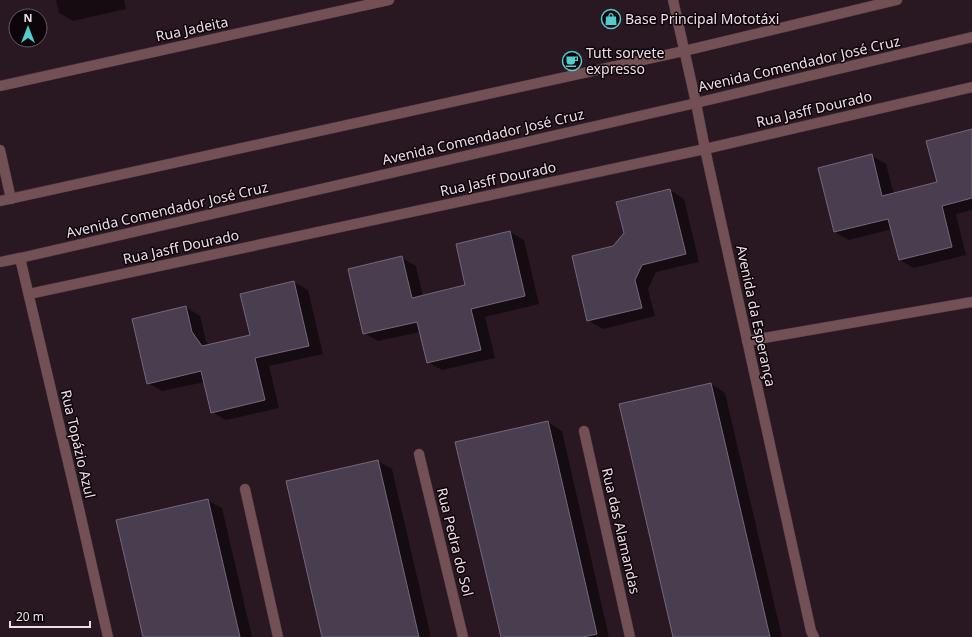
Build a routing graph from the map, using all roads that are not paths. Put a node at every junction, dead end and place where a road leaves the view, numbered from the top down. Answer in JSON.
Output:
{"nodes":[{"id":1,"x":389,"y":0,"type":"edge"},
{"id":2,"x":672,"y":0,"type":"edge"},
{"id":3,"x":897,"y":0,"type":"edge"},
{"id":4,"x":972,"y":36,"type":"edge"},
{"id":5,"x":684,"y":51,"type":"junction"},
{"id":6,"x":0,"y":86,"type":"edge"},
{"id":7,"x":972,"y":87,"type":"edge"},
{"id":8,"x":696,"y":103,"type":"junction"},
{"id":9,"x":705,"y":149,"type":"junction"},
{"id":10,"x":0,"y":150,"type":"edge"},
{"id":11,"x":11,"y":199,"type":"junction"},
{"id":12,"x":0,"y":201,"type":"edge"},
{"id":13,"x":20,"y":258,"type":"junction"},
{"id":14,"x":0,"y":262,"type":"edge"},
{"id":15,"x":29,"y":294,"type":"junction"},
{"id":16,"x":972,"y":302,"type":"edge"},
{"id":17,"x":747,"y":341,"type":"junction"},
{"id":18,"x":584,"y":430,"type":"dead end"},
{"id":19,"x":419,"y":454,"type":"dead end"},
{"id":20,"x":245,"y":489,"type":"dead end"},
{"id":21,"x":108,"y":637,"type":"edge"},
{"id":22,"x":278,"y":637,"type":"edge"},
{"id":23,"x":463,"y":637,"type":"edge"},
{"id":24,"x":630,"y":637,"type":"edge"},
{"id":25,"x":814,"y":637,"type":"edge"}],
"edges":[{"from":1,"to":6,"type":"street","name":"Rua Jadeita"},
{"from":2,"to":5,"type":"street","name":"Avenida da Esperança"},
{"from":3,"to":5,"type":"street"},
{"from":4,"to":8,"type":"street","name":"Avenida Comendador José Cruz"},
{"from":5,"to":8,"type":"street","name":"Avenida da Esperança"},
{"from":5,"to":11,"type":"street"},
{"from":7,"to":9,"type":"street","name":"Rua Jasff Dourado"},
{"from":8,"to":9,"type":"street","name":"Avenida da Esperança"},
{"from":8,"to":13,"type":"street","name":"Avenida Comendador José Cruz"},
{"from":9,"to":15,"type":"street","name":"Rua Jasff Dourado"},
{"from":9,"to":17,"type":"street","name":"Avenida da Esperança"},
{"from":10,"to":11,"type":"street"},
{"from":11,"to":12,"type":"street"},
{"from":13,"to":14,"type":"street","name":"Avenida Comendador José Cruz"},
{"from":13,"to":15,"type":"street","name":"Rua Topázio Azul"},
{"from":15,"to":21,"type":"street","name":"Rua Topázio Azul"},
{"from":16,"to":17,"type":"street"},
{"from":17,"to":25,"type":"street","name":"Avenida da Esperança"},
{"from":18,"to":24,"type":"street","name":"Rua das Alamandas"},
{"from":19,"to":23,"type":"street","name":"Rua Pedra do Sol"},
{"from":20,"to":22,"type":"street"}]}
